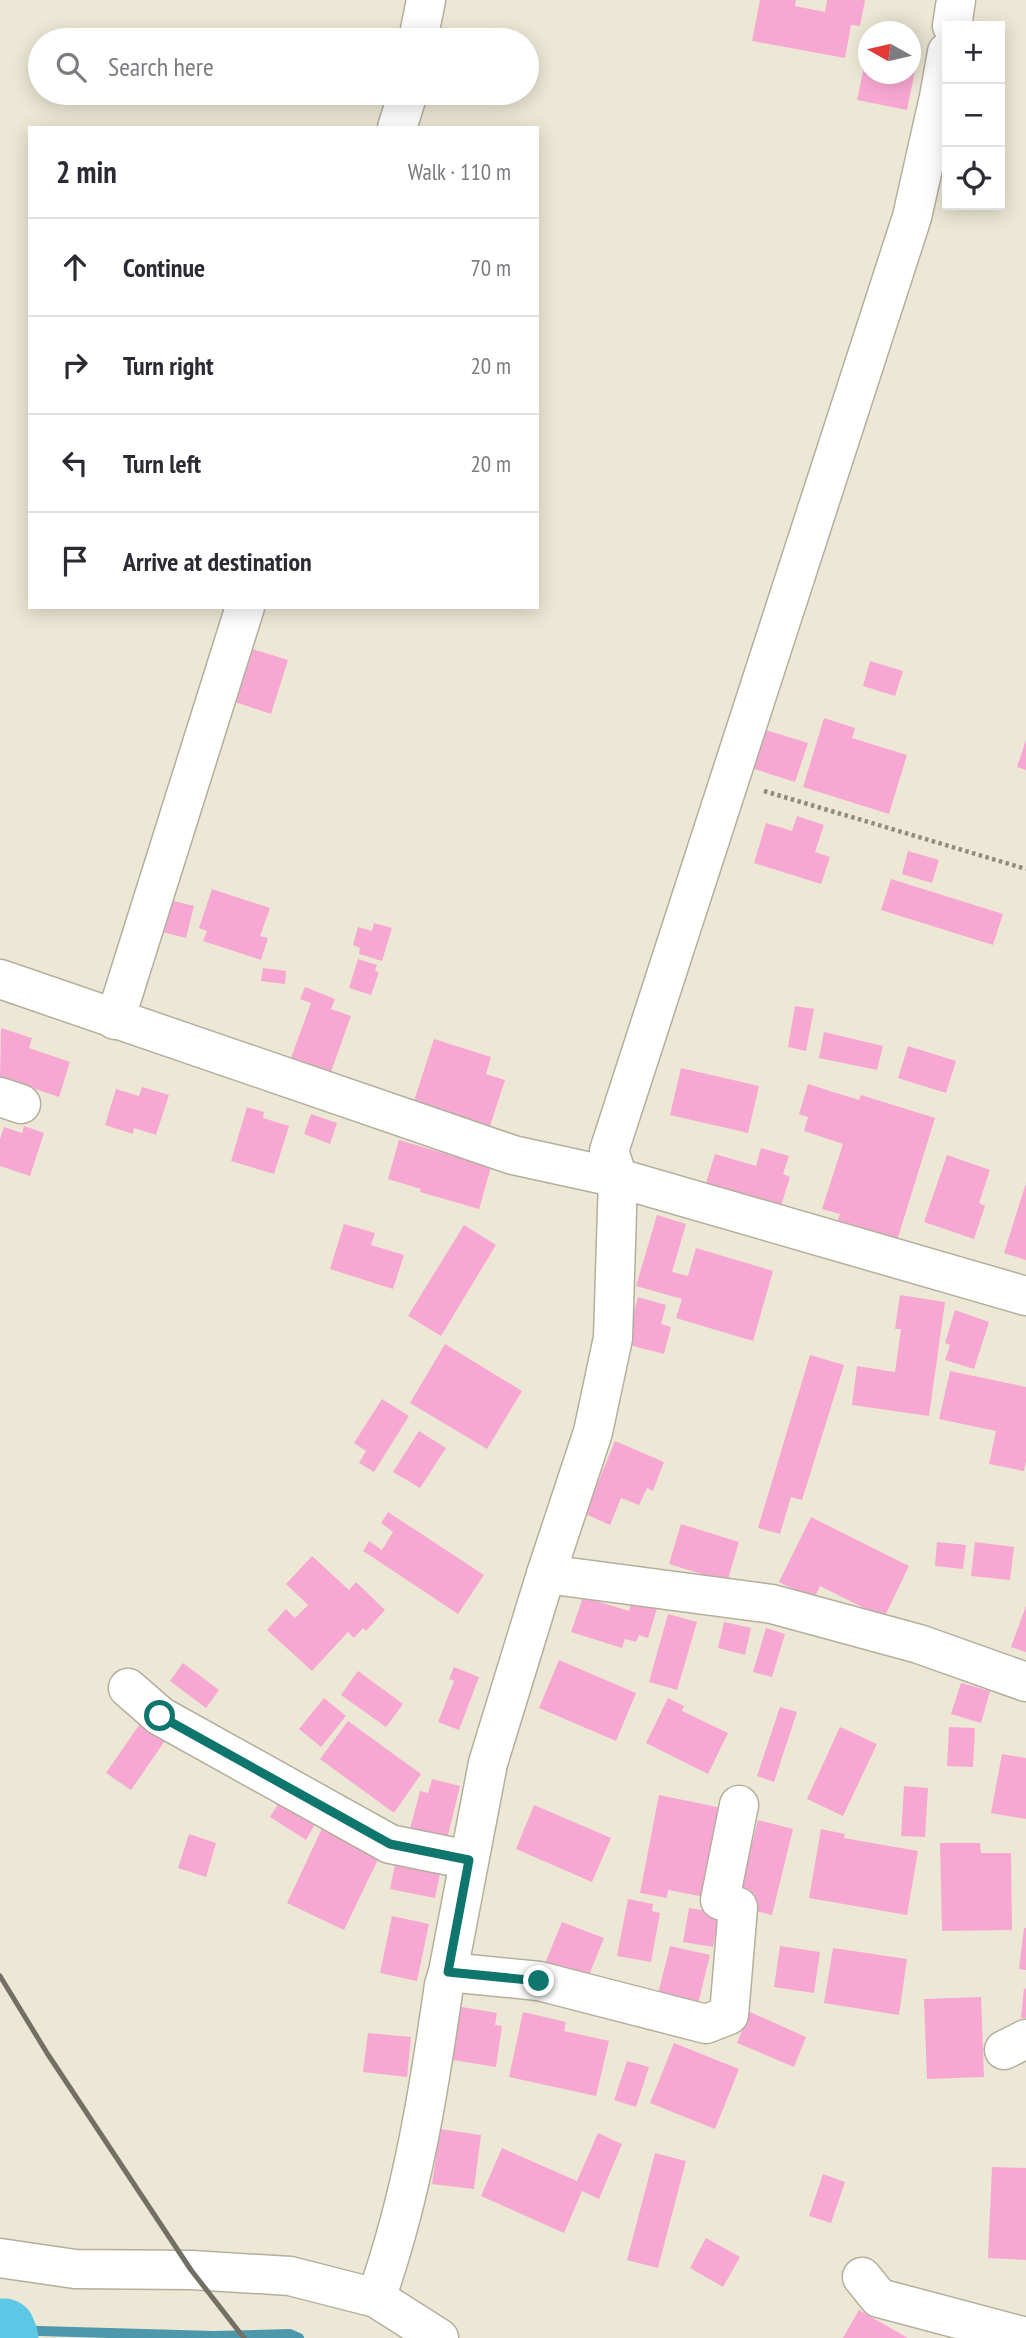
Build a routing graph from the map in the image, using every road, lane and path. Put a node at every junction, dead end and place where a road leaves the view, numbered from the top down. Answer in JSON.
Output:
{"nodes":[{"id":1,"x":426,"y":0,"type":"edge"},
{"id":2,"x":956,"y":0,"type":"edge"},
{"id":3,"x":952,"y":21,"type":"edge"},
{"id":4,"x":420,"y":28,"type":"edge"},
{"id":5,"x":942,"y":80,"type":"edge"},
{"id":6,"x":404,"y":105,"type":"edge"},
{"id":7,"x":398,"y":126,"type":"edge"},
{"id":8,"x":244,"y":609,"type":"edge"},
{"id":9,"x":730,"y":780,"type":"junction"},
{"id":10,"x":1026,"y":869,"type":"edge"},
{"id":11,"x":0,"y":979,"type":"edge"},
{"id":12,"x":115,"y":1020,"type":"junction"},
{"id":13,"x":618,"y":1178,"type":"junction"},
{"id":14,"x":1026,"y":1296,"type":"edge"},
{"id":15,"x":546,"y":1574,"type":"junction"},
{"id":16,"x":1026,"y":1682,"type":"edge"},
{"id":17,"x":128,"y":1688,"type":"dead end"},
{"id":18,"x":739,"y":1805,"type":"dead end"},
{"id":19,"x":469,"y":1860,"type":"junction"},
{"id":20,"x":448,"y":1972,"type":"junction"},
{"id":21,"x":0,"y":2258,"type":"edge"},
{"id":22,"x":862,"y":2277,"type":"dead end"},
{"id":23,"x":376,"y":2298,"type":"junction"},
{"id":24,"x":1026,"y":2337,"type":"edge"},
{"id":25,"x":439,"y":2338,"type":"edge"}],
"edges":[{"from":1,"to":4,"type":"street"},
{"from":2,"to":3,"type":"street"},
{"from":5,"to":9,"type":"street"},
{"from":6,"to":7,"type":"street"},
{"from":8,"to":12,"type":"street"},
{"from":9,"to":10,"type":"path"},
{"from":9,"to":13,"type":"street"},
{"from":11,"to":12,"type":"street"},
{"from":12,"to":13,"type":"street"},
{"from":13,"to":14,"type":"street"},
{"from":13,"to":15,"type":"street"},
{"from":15,"to":16,"type":"street"},
{"from":15,"to":19,"type":"street"},
{"from":17,"to":19,"type":"street"},
{"from":18,"to":20,"type":"street"},
{"from":19,"to":20,"type":"street"},
{"from":20,"to":23,"type":"street"},
{"from":21,"to":23,"type":"street"},
{"from":22,"to":24,"type":"street"},
{"from":23,"to":25,"type":"street"}]}
